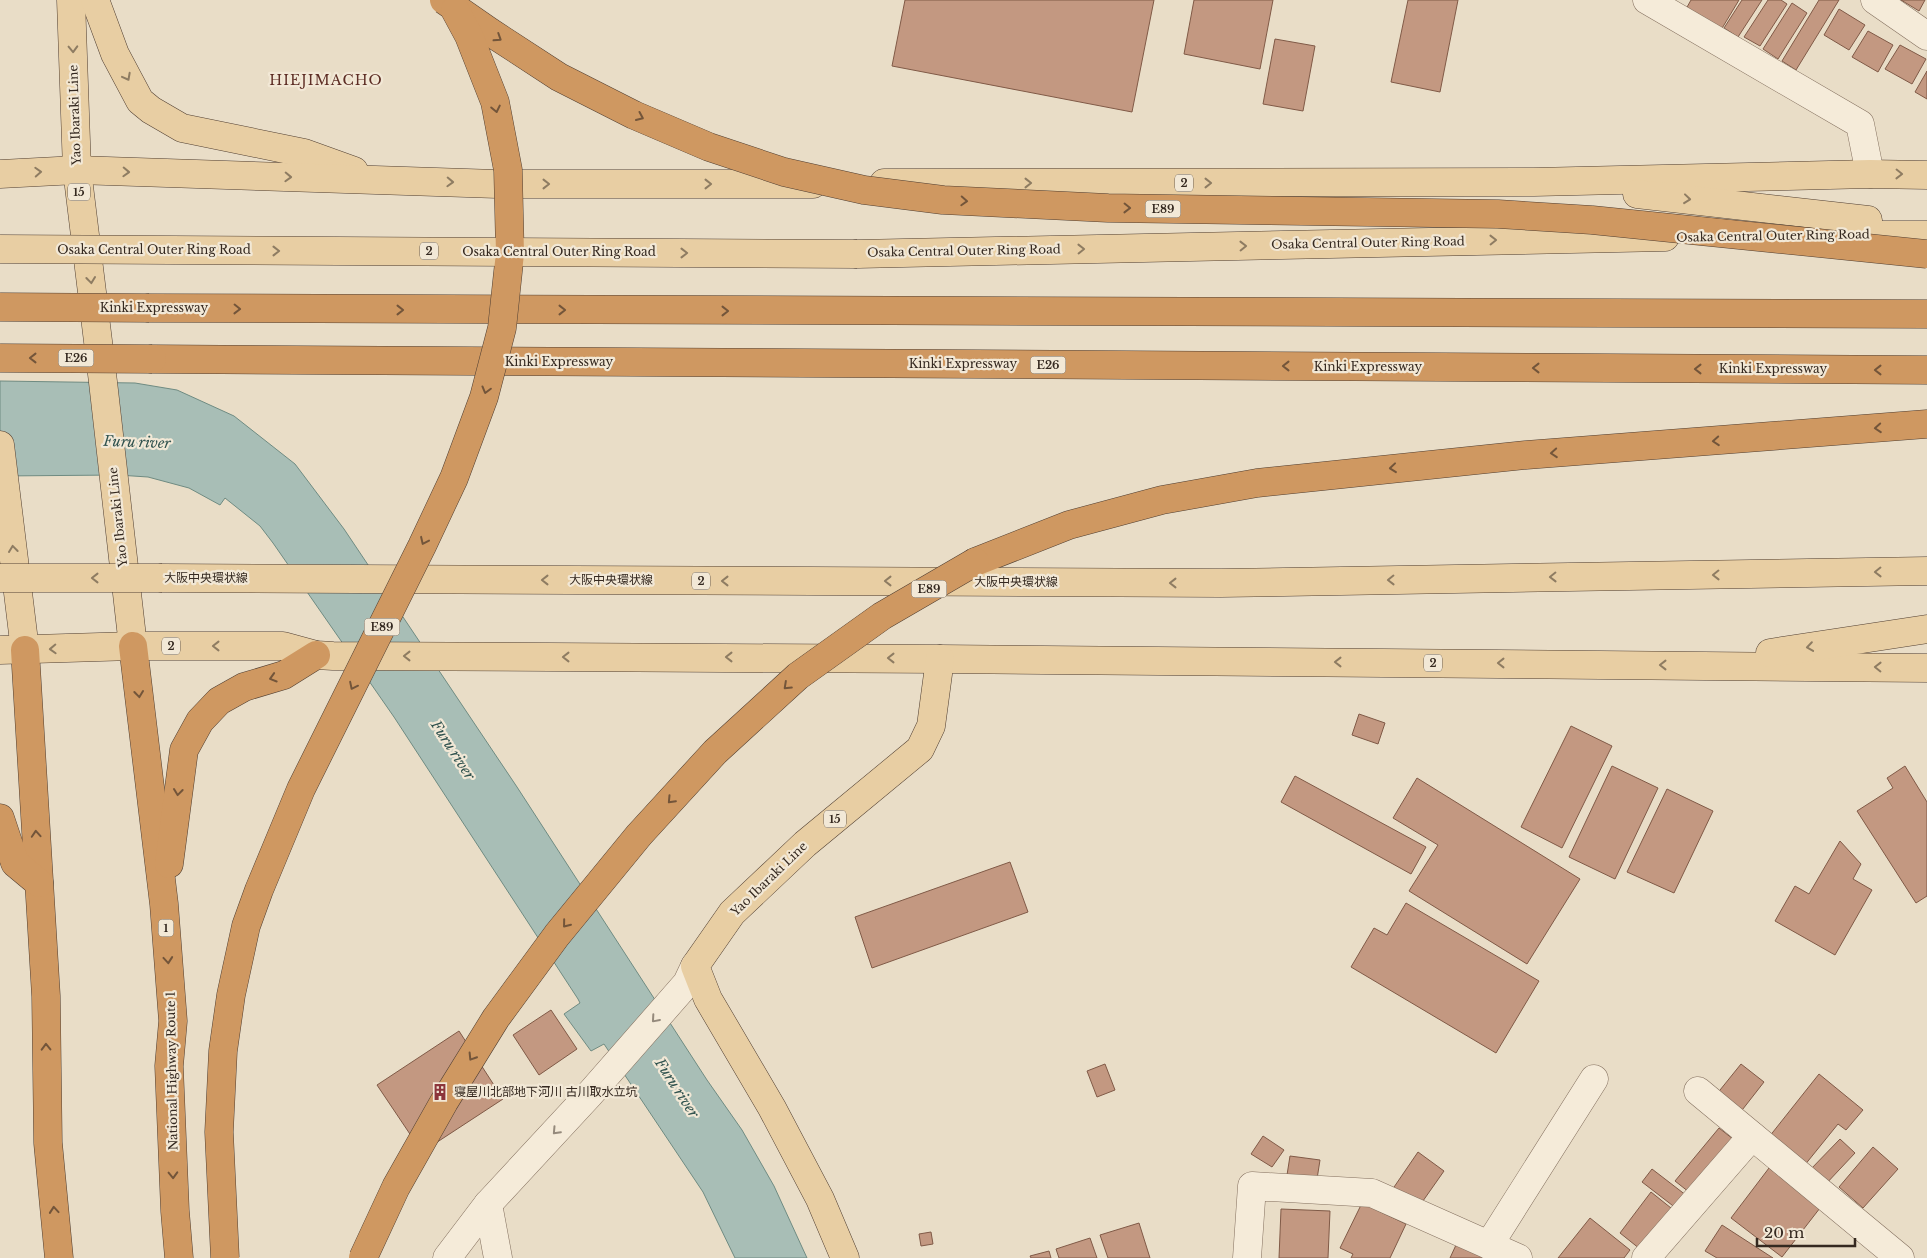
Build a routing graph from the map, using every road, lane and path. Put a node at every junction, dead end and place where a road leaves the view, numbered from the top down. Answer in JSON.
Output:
{"nodes":[{"id":1,"x":71,"y":0,"type":"edge"},
{"id":2,"x":95,"y":0,"type":"edge"},
{"id":3,"x":444,"y":0,"type":"edge"},
{"id":4,"x":450,"y":0,"type":"edge"},
{"id":5,"x":1647,"y":0,"type":"edge"},
{"id":6,"x":1875,"y":0,"type":"edge"},
{"id":7,"x":1927,"y":36,"type":"edge"},
{"id":8,"x":77,"y":170,"type":"junction"},
{"id":9,"x":0,"y":174,"type":"edge"},
{"id":10,"x":1870,"y":174,"type":"junction"},
{"id":11,"x":1927,"y":175,"type":"edge"},
{"id":12,"x":377,"y":180,"type":"junction"},
{"id":13,"x":1534,"y":182,"type":"junction"},
{"id":14,"x":1927,"y":226,"type":"edge"},
{"id":15,"x":1927,"y":235,"type":"edge"},
{"id":16,"x":0,"y":249,"type":"edge"},
{"id":17,"x":1927,"y":254,"type":"edge"},
{"id":18,"x":0,"y":307,"type":"edge"},
{"id":19,"x":1927,"y":314,"type":"edge"},
{"id":20,"x":0,"y":358,"type":"edge"},
{"id":21,"x":1927,"y":370,"type":"edge"},
{"id":22,"x":1927,"y":424,"type":"edge"},
{"id":23,"x":0,"y":445,"type":"edge"},
{"id":24,"x":1927,"y":571,"type":"edge"},
{"id":25,"x":0,"y":578,"type":"edge"},
{"id":26,"x":942,"y":582,"type":"junction"},
{"id":27,"x":1927,"y":629,"type":"edge"},
{"id":28,"x":133,"y":646,"type":"junction"},
{"id":29,"x":12,"y":650,"type":"edge"},
{"id":30,"x":325,"y":655,"type":"junction"},
{"id":31,"x":940,"y":658,"type":"junction"},
{"id":32,"x":1690,"y":665,"type":"junction"},
{"id":33,"x":1927,"y":668,"type":"edge"},
{"id":34,"x":0,"y":818,"type":"edge"},
{"id":35,"x":39,"y":883,"type":"junction"},
{"id":36,"x":164,"y":904,"type":"junction"},
{"id":37,"x":691,"y":974,"type":"junction"},
{"id":38,"x":1594,"y":1079,"type":"dead end"},
{"id":39,"x":1698,"y":1092,"type":"dead end"},
{"id":40,"x":1752,"y":1136,"type":"junction"},
{"id":41,"x":488,"y":1204,"type":"junction"},
{"id":42,"x":1507,"y":1254,"type":"edge"},
{"id":43,"x":59,"y":1258,"type":"edge"},
{"id":44,"x":179,"y":1258,"type":"edge"},
{"id":45,"x":225,"y":1258,"type":"edge"},
{"id":46,"x":363,"y":1258,"type":"edge"},
{"id":47,"x":447,"y":1258,"type":"edge"},
{"id":48,"x":498,"y":1258,"type":"edge"},
{"id":49,"x":845,"y":1258,"type":"edge"},
{"id":50,"x":1247,"y":1258,"type":"edge"},
{"id":51,"x":1646,"y":1258,"type":"edge"},
{"id":52,"x":1900,"y":1258,"type":"edge"}],
"edges":[{"from":1,"to":8,"type":"main road","name":"Yao Ibaraki Line","number":"15","one_way":true},
{"from":2,"to":12,"type":"main road","one_way":true},
{"from":3,"to":17,"type":"highway","number":"E89","one_way":true,"bridge":true},
{"from":4,"to":45,"type":"highway","number":"E89","one_way":true,"bridge":true},
{"from":5,"to":10,"type":"street"},
{"from":6,"to":7,"type":"street"},
{"from":9,"to":8,"type":"main road","number":"2","one_way":true},
{"from":8,"to":12,"type":"main road","number":"2","one_way":true},
{"from":8,"to":28,"type":"main road","name":"Yao Ibaraki Line","number":"15","one_way":true},
{"from":10,"to":11,"type":"main road","number":"2","one_way":true},
{"from":10,"to":13,"type":"main road","number":"2"},
{"from":12,"to":13,"type":"main road","number":"2","one_way":true},
{"from":13,"to":14,"type":"main road","one_way":true},
{"from":16,"to":15,"type":"main road","name":"Osaka Central Outer Ring Road","number":"2","one_way":true,"bridge":true},
{"from":18,"to":19,"type":"highway","name":"Kinki Expressway","one_way":true,"bridge":true},
{"from":21,"to":20,"type":"highway","name":"Kinki Expressway","number":"E26","one_way":true,"bridge":true},
{"from":22,"to":26,"type":"highway","number":"E89","one_way":true,"bridge":true},
{"from":29,"to":23,"type":"main road","one_way":true},
{"from":24,"to":26,"type":"main road","name":"大阪中央環状線","number":"2","one_way":true},
{"from":26,"to":25,"type":"main road","name":"大阪中央環状線","number":"2","one_way":true,"bridge":true},
{"from":26,"to":46,"type":"highway","number":"E89","one_way":true,"bridge":true},
{"from":27,"to":32,"type":"main road","one_way":true},
{"from":28,"to":29,"type":"main road","number":"2","one_way":true},
{"from":30,"to":28,"type":"main road","number":"2","one_way":true},
{"from":28,"to":36,"type":"highway","name":"National Highway Route 1","number":"1","one_way":true},
{"from":35,"to":29,"type":"highway","one_way":true},
{"from":31,"to":30,"type":"main road","number":"2","one_way":true},
{"from":30,"to":36,"type":"highway","one_way":true},
{"from":32,"to":31,"type":"main road","number":"2","one_way":true},
{"from":31,"to":37,"type":"main road","name":"Yao Ibaraki Line","number":"15"},
{"from":33,"to":32,"type":"main road","number":"2","one_way":true},
{"from":34,"to":35,"type":"highway"},
{"from":43,"to":35,"type":"highway","one_way":true},
{"from":36,"to":44,"type":"highway","name":"National Highway Route 1","number":"1","one_way":true},
{"from":37,"to":41,"type":"street","one_way":true},
{"from":37,"to":49,"type":"main road"},
{"from":38,"to":42,"type":"street"},
{"from":39,"to":40,"type":"street"},
{"from":40,"to":51,"type":"street"},
{"from":40,"to":52,"type":"street"},
{"from":41,"to":47,"type":"street"},
{"from":41,"to":48,"type":"street"},
{"from":42,"to":50,"type":"street"}]}
